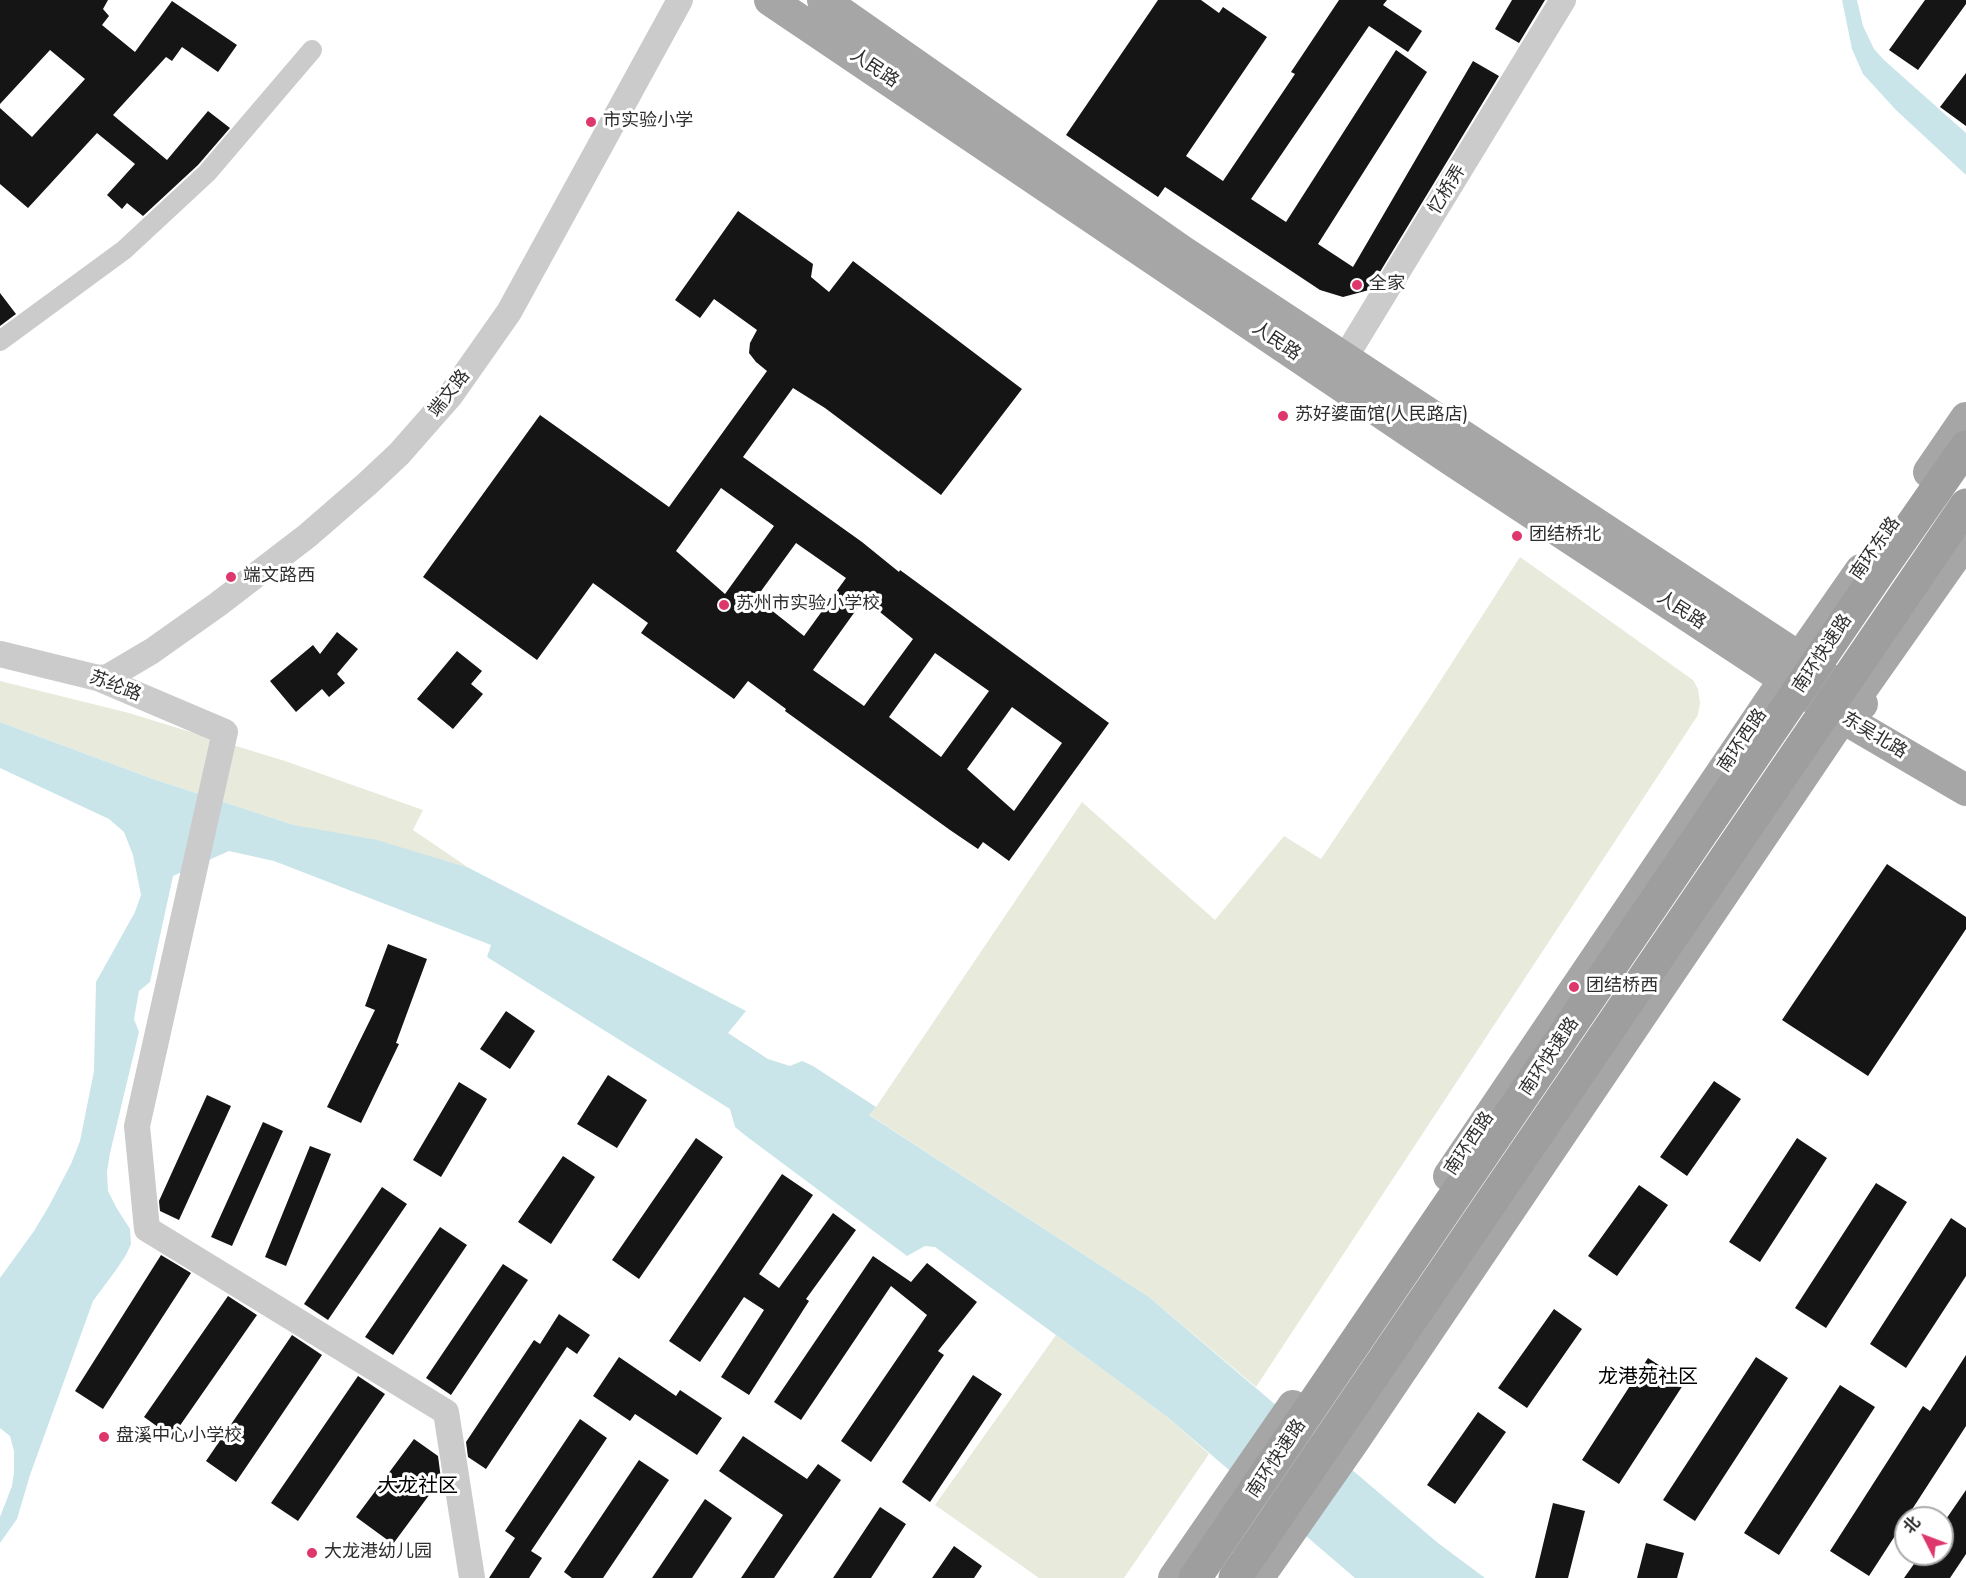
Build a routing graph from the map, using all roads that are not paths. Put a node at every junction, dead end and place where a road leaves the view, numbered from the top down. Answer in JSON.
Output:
{"nodes":[{"id":1,"x":680,"y":0,"type":"edge"},
{"id":2,"x":771,"y":0,"type":"edge"},
{"id":3,"x":823,"y":0,"type":"edge"},
{"id":4,"x":1563,"y":0,"type":"edge"},
{"id":5,"x":312,"y":51,"type":"dead end"},
{"id":6,"x":0,"y":341,"type":"edge"},
{"id":7,"x":1339,"y":369,"type":"junction"},
{"id":8,"x":1966,"y":418,"type":"edge"},
{"id":9,"x":1966,"y":447,"type":"edge"},
{"id":10,"x":1966,"y":505,"type":"edge"},
{"id":11,"x":1966,"y":541,"type":"edge"},
{"id":12,"x":0,"y":654,"type":"edge"},
{"id":13,"x":1792,"y":668,"type":"junction"},
{"id":14,"x":98,"y":678,"type":"junction"},
{"id":15,"x":1848,"y":709,"type":"junction"},
{"id":16,"x":1966,"y":765,"type":"edge"},
{"id":17,"x":1966,"y":790,"type":"edge"},
{"id":18,"x":472,"y":1578,"type":"edge"},
{"id":19,"x":1174,"y":1578,"type":"edge"},
{"id":20,"x":1196,"y":1578,"type":"edge"},
{"id":21,"x":1235,"y":1578,"type":"edge"},
{"id":22,"x":1258,"y":1578,"type":"edge"}],
"edges":[{"from":1,"to":14,"type":"street","name":"端文路"},
{"from":2,"to":7,"type":"main road","name":"人民路"},
{"from":3,"to":7,"type":"main road","name":"人民路"},
{"from":4,"to":7,"type":"street","name":"忆桥弄"},
{"from":5,"to":6,"type":"street"},
{"from":7,"to":13,"type":"main road","name":"人民路"},
{"from":8,"to":13,"type":"main road","name":"南环东路"},
{"from":9,"to":20,"type":"highway","name":"南环快速路","bridge":true},
{"from":10,"to":21,"type":"highway","name":"南环快速路","bridge":true},
{"from":11,"to":15,"type":"main road"},
{"from":12,"to":14,"type":"street","name":"苏纶路"},
{"from":13,"to":15,"type":"main road","name":"东吴北路"},
{"from":13,"to":19,"type":"main road","name":"南环西路"},
{"from":14,"to":18,"type":"street","name":"苏纶路"},
{"from":15,"to":16,"type":"main road","name":"东吴北路"},
{"from":15,"to":17,"type":"main road","name":"东吴北路"},
{"from":15,"to":22,"type":"main road"}]}
